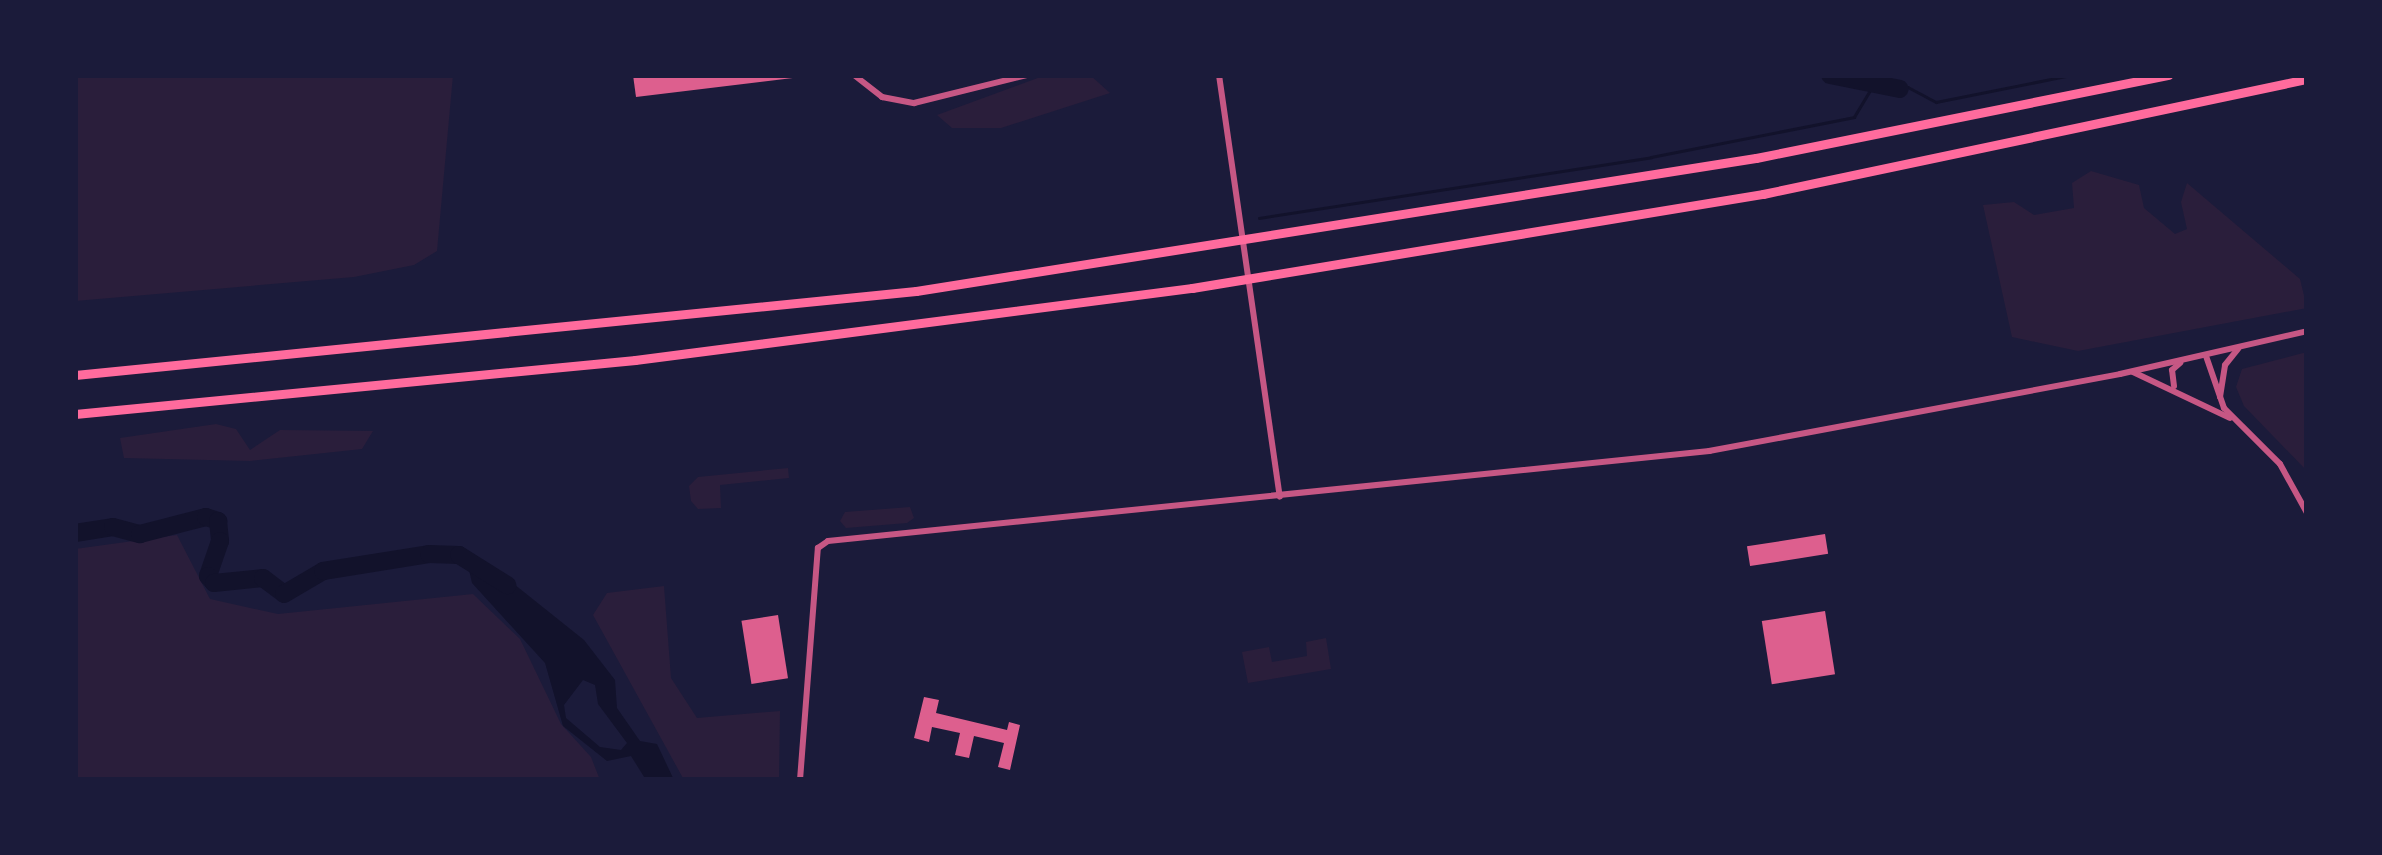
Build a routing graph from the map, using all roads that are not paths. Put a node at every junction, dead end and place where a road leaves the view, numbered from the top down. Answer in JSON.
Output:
{"nodes":[{"id":1,"x":854,"y":75,"type":"edge"},
{"id":2,"x":1027,"y":75,"type":"edge"},
{"id":3,"x":1219,"y":75,"type":"edge"},
{"id":4,"x":2168,"y":75,"type":"edge"},
{"id":5,"x":2307,"y":79,"type":"edge"},
{"id":6,"x":2307,"y":331,"type":"edge"},
{"id":7,"x":2239,"y":348,"type":"junction"},
{"id":8,"x":2206,"y":356,"type":"junction"},
{"id":9,"x":2182,"y":362,"type":"junction"},
{"id":10,"x":2132,"y":372,"type":"junction"},
{"id":11,"x":75,"y":375,"type":"edge"},
{"id":12,"x":2174,"y":387,"type":"junction"},
{"id":13,"x":2221,"y":401,"type":"junction"},
{"id":14,"x":75,"y":414,"type":"edge"},
{"id":15,"x":2231,"y":418,"type":"junction"},
{"id":16,"x":1280,"y":497,"type":"junction"},
{"id":17,"x":2307,"y":512,"type":"edge"},
{"id":18,"x":800,"y":780,"type":"edge"}],
"edges":[{"from":1,"to":2,"type":"street"},
{"from":3,"to":16,"type":"street"},
{"from":4,"to":11,"type":"highway"},
{"from":5,"to":14,"type":"highway"},
{"from":6,"to":7,"type":"street"},
{"from":7,"to":8,"type":"street"},
{"from":7,"to":13,"type":"street"},
{"from":8,"to":9,"type":"street"},
{"from":8,"to":13,"type":"street"},
{"from":9,"to":10,"type":"street"},
{"from":9,"to":12,"type":"street"},
{"from":10,"to":12,"type":"street"},
{"from":10,"to":16,"type":"street"},
{"from":12,"to":15,"type":"street"},
{"from":13,"to":15,"type":"street"},
{"from":15,"to":17,"type":"street"},
{"from":16,"to":18,"type":"street"}]}
